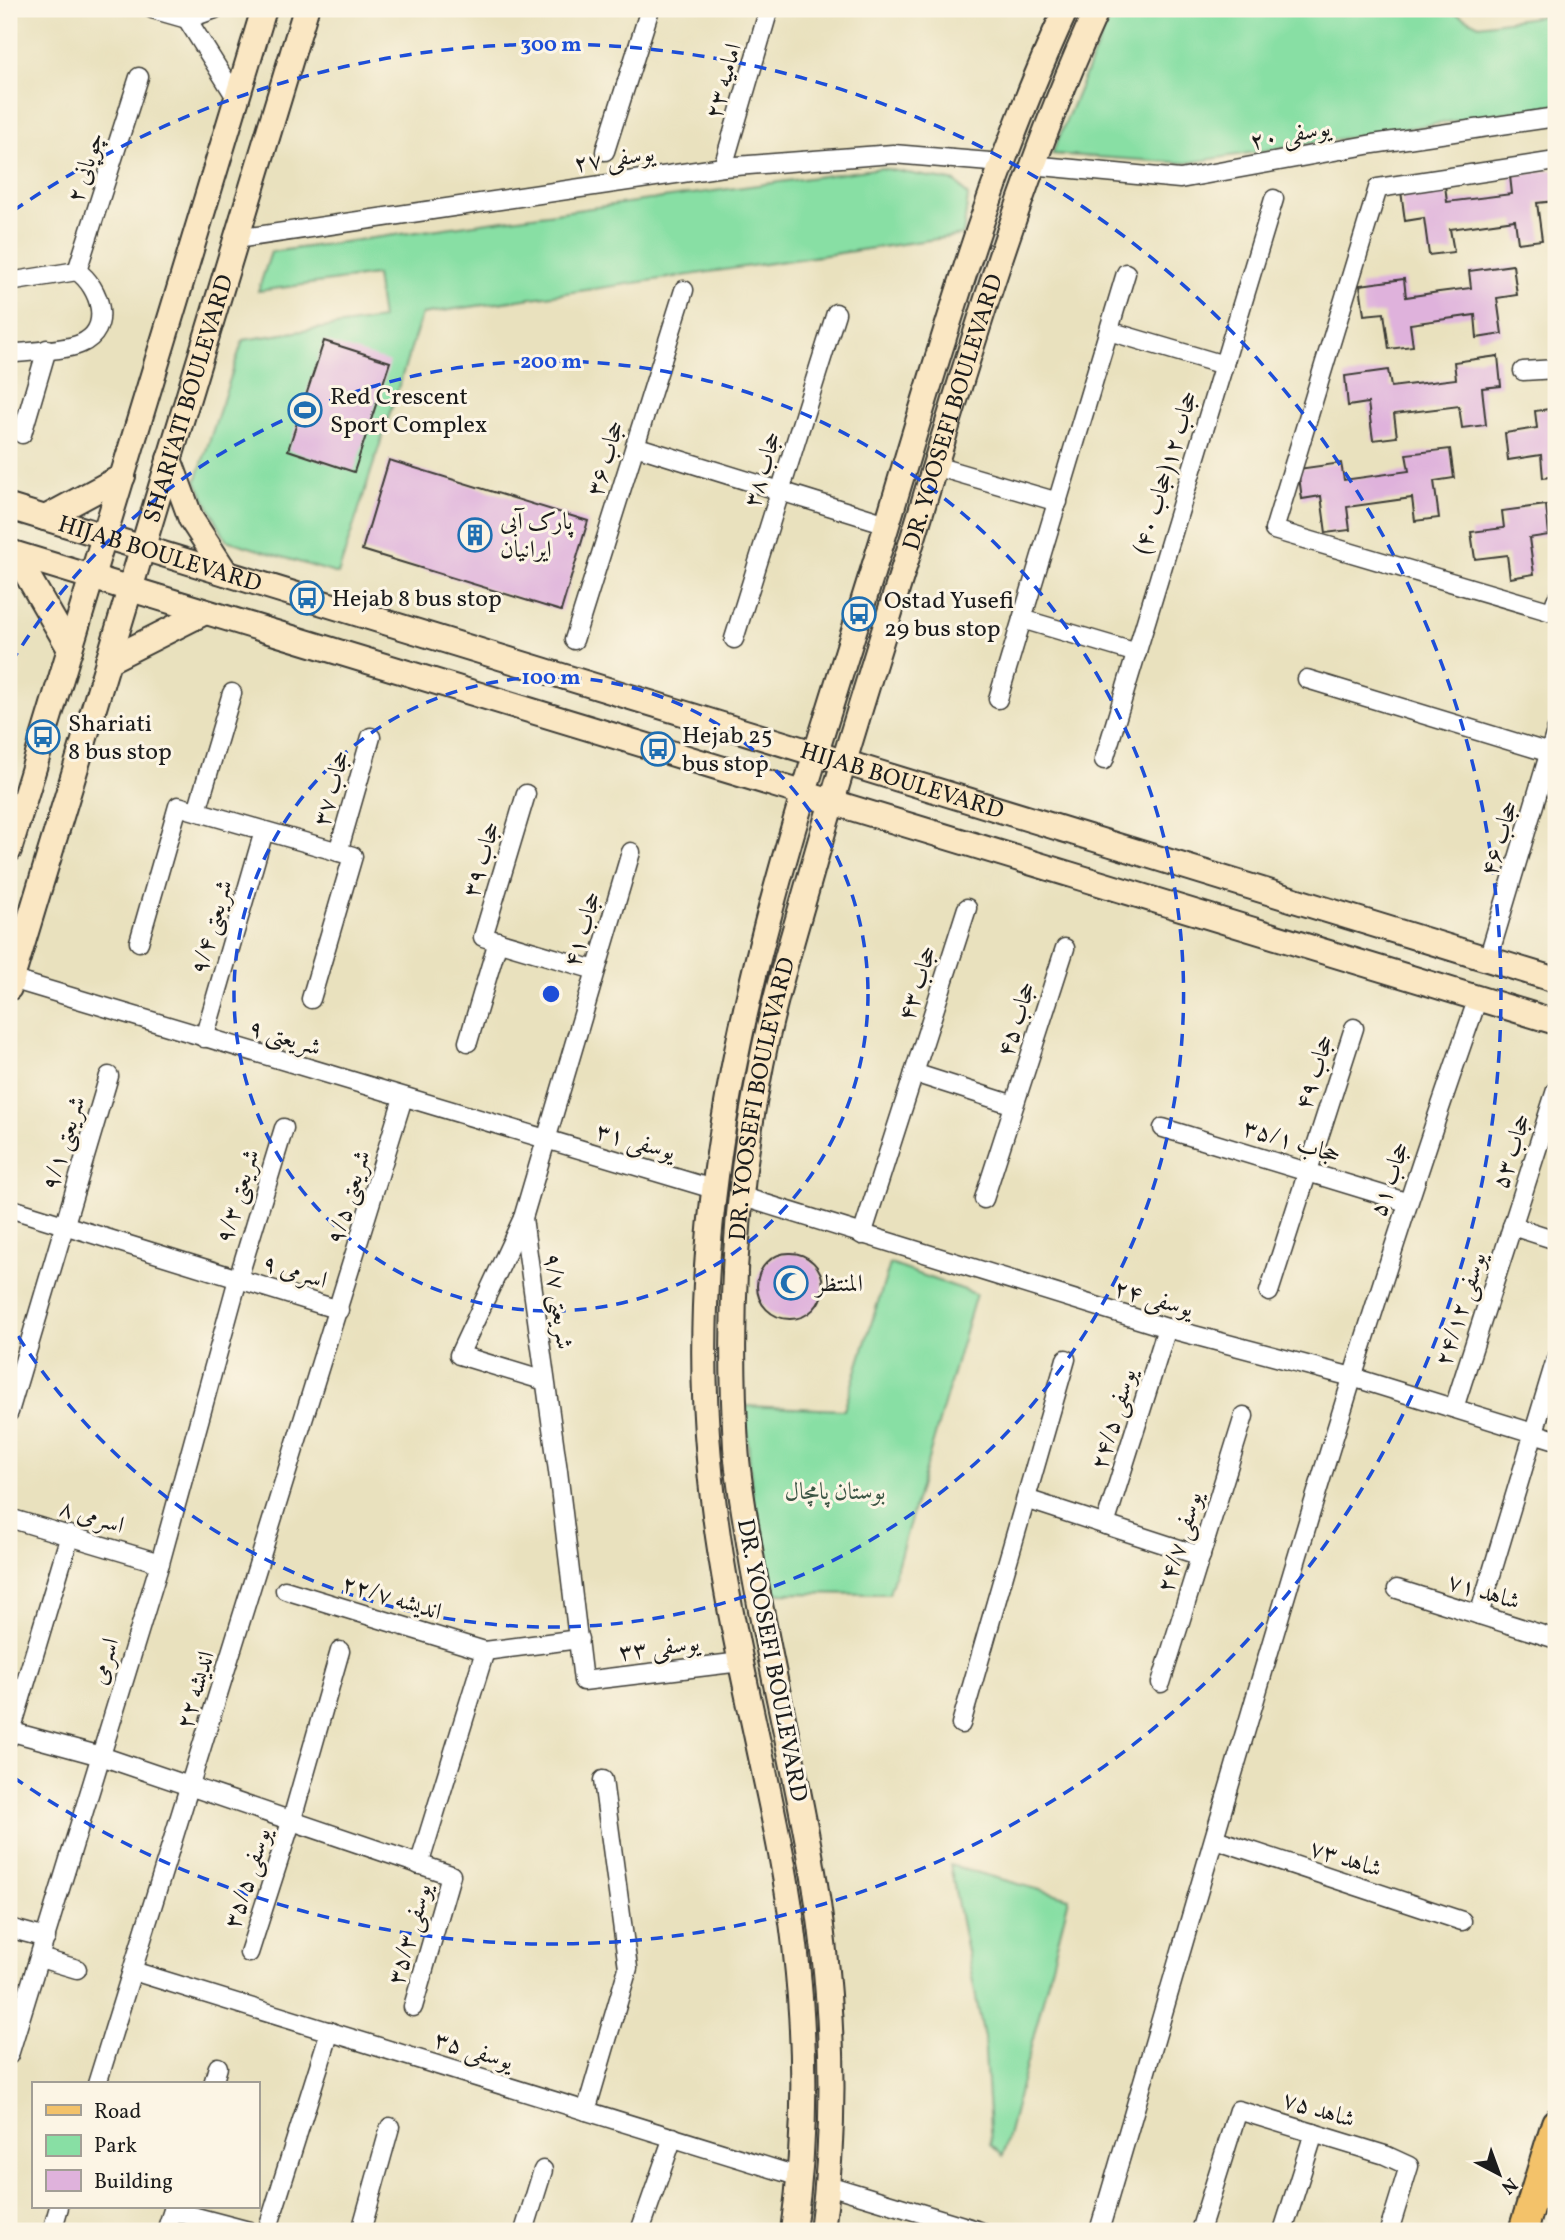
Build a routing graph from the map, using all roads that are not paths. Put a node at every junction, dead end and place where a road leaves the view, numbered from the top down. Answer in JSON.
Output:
{"nodes":[{"id":1,"x":152,"y":9,"type":"edge"},
{"id":2,"x":215,"y":9,"type":"edge"},
{"id":3,"x":264,"y":9,"type":"edge"},
{"id":4,"x":306,"y":9,"type":"edge"},
{"id":5,"x":650,"y":9,"type":"edge"},
{"id":6,"x":769,"y":9,"type":"edge"},
{"id":7,"x":1066,"y":9,"type":"edge"},
{"id":8,"x":1097,"y":9,"type":"edge"},
{"id":9,"x":187,"y":19,"type":"junction"},
{"id":10,"x":139,"y":77,"type":"dead end"},
{"id":11,"x":237,"y":99,"type":"junction"},
{"id":12,"x":1556,"y":117,"type":"edge"},
{"id":13,"x":605,"y":151,"type":"dead end"},
{"id":14,"x":1556,"y":161,"type":"edge"},
{"id":15,"x":1002,"y":163,"type":"junction"},
{"id":16,"x":1031,"y":165,"type":"junction"},
{"id":17,"x":723,"y":167,"type":"junction"},
{"id":18,"x":1274,"y":199,"type":"dead end"},
{"id":19,"x":236,"y":239,"type":"junction"},
{"id":20,"x":77,"y":271,"type":"junction"},
{"id":21,"x":1126,"y":273,"type":"dead end"},
{"id":22,"x":9,"y":282,"type":"edge"},
{"id":23,"x":684,"y":290,"type":"dead end"},
{"id":24,"x":836,"y":313,"type":"dead end"},
{"id":25,"x":1109,"y":331,"type":"junction"},
{"id":26,"x":47,"y":349,"type":"junction"},
{"id":27,"x":9,"y":354,"type":"edge"},
{"id":28,"x":1224,"y":365,"type":"junction"},
{"id":29,"x":1556,"y":369,"type":"edge"},
{"id":30,"x":1523,"y":371,"type":"dead end"},
{"id":31,"x":22,"y":434,"type":"dead end"},
{"id":32,"x":635,"y":446,"type":"junction"},
{"id":33,"x":169,"y":459,"type":"junction"},
{"id":34,"x":934,"y":467,"type":"junction"},
{"id":35,"x":123,"y":476,"type":"junction"},
{"id":36,"x":780,"y":491,"type":"junction"},
{"id":37,"x":1058,"y":502,"type":"junction"},
{"id":38,"x":9,"y":507,"type":"edge"},
{"id":39,"x":45,"y":518,"type":"junction"},
{"id":40,"x":887,"y":524,"type":"junction"},
{"id":41,"x":104,"y":536,"type":"junction"},
{"id":42,"x":142,"y":548,"type":"junction"},
{"id":43,"x":12,"y":553,"type":"edge"},
{"id":44,"x":226,"y":573,"type":"junction"},
{"id":45,"x":92,"y":577,"type":"junction"},
{"id":46,"x":130,"y":589,"type":"junction"},
{"id":47,"x":1556,"y":600,"type":"edge"},
{"id":48,"x":205,"y":612,"type":"junction"},
{"id":49,"x":1022,"y":619,"type":"junction"},
{"id":50,"x":734,"y":639,"type":"dead end"},
{"id":51,"x":574,"y":640,"type":"dead end"},
{"id":52,"x":70,"y":649,"type":"junction"},
{"id":53,"x":1136,"y":653,"type":"junction"},
{"id":54,"x":108,"y":661,"type":"junction"},
{"id":55,"x":1307,"y":679,"type":"dead end"},
{"id":56,"x":232,"y":693,"type":"dead end"},
{"id":57,"x":998,"y":699,"type":"dead end"},
{"id":58,"x":1556,"y":731,"type":"edge"},
{"id":59,"x":371,"y":737,"type":"dead end"},
{"id":60,"x":1549,"y":753,"type":"junction"},
{"id":61,"x":816,"y":754,"type":"junction"},
{"id":62,"x":1104,"y":760,"type":"dead end"},
{"id":63,"x":844,"y":762,"type":"junction"},
{"id":64,"x":526,"y":794,"type":"dead end"},
{"id":65,"x":804,"y":794,"type":"junction"},
{"id":66,"x":831,"y":802,"type":"junction"},
{"id":67,"x":197,"y":811,"type":"junction"},
{"id":68,"x":264,"y":831,"type":"junction"},
{"id":69,"x":9,"y":850,"type":"edge"},
{"id":70,"x":338,"y":852,"type":"junction"},
{"id":71,"x":631,"y":852,"type":"dead end"},
{"id":72,"x":967,"y":908,"type":"dead end"},
{"id":73,"x":491,"y":939,"type":"junction"},
{"id":74,"x":139,"y":942,"type":"dead end"},
{"id":75,"x":1065,"y":948,"type":"dead end"},
{"id":76,"x":1488,"y":959,"type":"junction"},
{"id":77,"x":595,"y":970,"type":"junction"},
{"id":78,"x":1556,"y":980,"type":"edge"},
{"id":79,"x":10,"y":983,"type":"edge"},
{"id":80,"x":312,"y":999,"type":"dead end"},
{"id":81,"x":1478,"y":999,"type":"junction"},
{"id":82,"x":1556,"y":1023,"type":"edge"},
{"id":83,"x":1354,"y":1028,"type":"dead end"},
{"id":84,"x":204,"y":1038,"type":"junction"},
{"id":85,"x":468,"y":1042,"type":"dead end"},
{"id":86,"x":914,"y":1073,"type":"junction"},
{"id":87,"x":109,"y":1076,"type":"dead end"},
{"id":88,"x":1556,"y":1090,"type":"edge"},
{"id":89,"x":403,"y":1098,"type":"junction"},
{"id":90,"x":1014,"y":1105,"type":"junction"},
{"id":91,"x":284,"y":1128,"type":"dead end"},
{"id":92,"x":1163,"y":1128,"type":"dead end"},
{"id":93,"x":545,"y":1140,"type":"junction"},
{"id":94,"x":1308,"y":1172,"type":"junction"},
{"id":95,"x":713,"y":1189,"type":"junction"},
{"id":96,"x":740,"y":1196,"type":"junction"},
{"id":97,"x":984,"y":1199,"type":"dead end"},
{"id":98,"x":1406,"y":1202,"type":"junction"},
{"id":99,"x":9,"y":1208,"type":"edge"},
{"id":100,"x":523,"y":1218,"type":"junction"},
{"id":101,"x":64,"y":1224,"type":"junction"},
{"id":102,"x":1512,"y":1226,"type":"junction"},
{"id":103,"x":862,"y":1235,"type":"junction"},
{"id":104,"x":1556,"y":1240,"type":"edge"},
{"id":105,"x":238,"y":1279,"type":"junction"},
{"id":106,"x":1269,"y":1292,"type":"dead end"},
{"id":107,"x":339,"y":1310,"type":"junction"},
{"id":108,"x":1167,"y":1328,"type":"junction"},
{"id":109,"x":1066,"y":1359,"type":"dead end"},
{"id":110,"x":1556,"y":1359,"type":"edge"},
{"id":111,"x":1352,"y":1377,"type":"junction"},
{"id":112,"x":545,"y":1381,"type":"junction"},
{"id":113,"x":1454,"y":1408,"type":"junction"},
{"id":114,"x":9,"y":1412,"type":"edge"},
{"id":115,"x":1244,"y":1416,"type":"dead end"},
{"id":116,"x":1533,"y":1433,"type":"junction"},
{"id":117,"x":1556,"y":1440,"type":"edge"},
{"id":118,"x":1026,"y":1499,"type":"junction"},
{"id":119,"x":9,"y":1518,"type":"edge"},
{"id":120,"x":1105,"y":1525,"type":"junction"},
{"id":121,"x":71,"y":1535,"type":"junction"},
{"id":122,"x":1201,"y":1556,"type":"junction"},
{"id":123,"x":160,"y":1563,"type":"junction"},
{"id":124,"x":1396,"y":1589,"type":"dead end"},
{"id":125,"x":285,"y":1590,"type":"dead end"},
{"id":126,"x":1479,"y":1615,"type":"junction"},
{"id":127,"x":579,"y":1639,"type":"junction"},
{"id":128,"x":1556,"y":1640,"type":"edge"},
{"id":129,"x":340,"y":1651,"type":"dead end"},
{"id":130,"x":485,"y":1651,"type":"junction"},
{"id":131,"x":741,"y":1662,"type":"junction"},
{"id":132,"x":583,"y":1681,"type":"joint"},
{"id":133,"x":1161,"y":1683,"type":"dead end"},
{"id":134,"x":961,"y":1724,"type":"dead end"},
{"id":135,"x":9,"y":1734,"type":"edge"},
{"id":136,"x":101,"y":1756,"type":"junction"},
{"id":137,"x":603,"y":1780,"type":"dead end"},
{"id":138,"x":191,"y":1785,"type":"junction"},
{"id":139,"x":292,"y":1819,"type":"junction"},
{"id":140,"x":1215,"y":1839,"type":"junction"},
{"id":141,"x":419,"y":1865,"type":"junction"},
{"id":142,"x":1462,"y":1921,"type":"dead end"},
{"id":143,"x":9,"y":1928,"type":"edge"},
{"id":144,"x":46,"y":1938,"type":"junction"},
{"id":145,"x":249,"y":1953,"type":"dead end"},
{"id":146,"x":40,"y":1958,"type":"junction"},
{"id":147,"x":77,"y":1969,"type":"dead end"},
{"id":148,"x":133,"y":1971,"type":"junction"},
{"id":149,"x":413,"y":2007,"type":"dead end"},
{"id":150,"x":330,"y":2031,"type":"junction"},
{"id":151,"x":9,"y":2055,"type":"edge"},
{"id":152,"x":98,"y":2082,"type":"edge"},
{"id":153,"x":586,"y":2111,"type":"junction"},
{"id":154,"x":1556,"y":2123,"type":"edge"},
{"id":155,"x":390,"y":2127,"type":"dead end"},
{"id":156,"x":1314,"y":2133,"type":"junction"},
{"id":157,"x":673,"y":2137,"type":"junction"},
{"id":158,"x":543,"y":2170,"type":"dead end"},
{"id":159,"x":800,"y":2176,"type":"junction"},
{"id":160,"x":828,"y":2185,"type":"junction"},
{"id":161,"x":59,"y":2208,"type":"edge"},
{"id":162,"x":173,"y":2209,"type":"edge"},
{"id":163,"x":52,"y":2231,"type":"edge"},
{"id":164,"x":166,"y":2231,"type":"edge"},
{"id":165,"x":248,"y":2231,"type":"edge"},
{"id":166,"x":267,"y":2231,"type":"edge"},
{"id":167,"x":361,"y":2231,"type":"edge"},
{"id":168,"x":524,"y":2231,"type":"edge"},
{"id":169,"x":640,"y":2231,"type":"edge"},
{"id":170,"x":793,"y":2231,"type":"edge"},
{"id":171,"x":822,"y":2231,"type":"edge"},
{"id":172,"x":980,"y":2231,"type":"edge"},
{"id":173,"x":1099,"y":2231,"type":"edge"},
{"id":174,"x":1200,"y":2231,"type":"edge"},
{"id":175,"x":1283,"y":2231,"type":"edge"},
{"id":176,"x":1390,"y":2231,"type":"edge"},
{"id":177,"x":1523,"y":2231,"type":"edge"}],
"edges":[{"from":1,"to":9,"type":"street"},
{"from":2,"to":9,"type":"street"},
{"from":3,"to":11,"type":"main road","name":"SHARI'ATI BOULEVARD"},
{"from":4,"to":19,"type":"main road","name":"SHARI'ATI BOULEVARD"},
{"from":5,"to":13,"type":"street"},
{"from":6,"to":17,"type":"street","name":"امامیه ۲۳"},
{"from":7,"to":15,"type":"main road","name":"DR. YOOSEFI BOULEVARD"},
{"from":8,"to":16,"type":"main road","name":"DR. YOOSEFI BOULEVARD"},
{"from":9,"to":11,"type":"street"},
{"from":10,"to":20,"type":"street","name":"چوپانی ۲"},
{"from":11,"to":35,"type":"main road","name":"SHARI'ATI BOULEVARD"},
{"from":12,"to":16,"type":"street","name":"یوسفی ۲۰"},
{"from":14,"to":47,"type":"street"},
{"from":15,"to":16,"type":"main road"},
{"from":15,"to":17,"type":"street","name":"یوسفی ۲۷"},
{"from":15,"to":40,"type":"main road","name":"DR. YOOSEFI BOULEVARD"},
{"from":16,"to":34,"type":"main road","name":"DR. YOOSEFI BOULEVARD"},
{"from":17,"to":19,"type":"street","name":"یوسفی ۲۷"},
{"from":18,"to":28,"type":"street","name":"حجاب ۱۲(حجاب ۴۰)"},
{"from":19,"to":33,"type":"main road","name":"SHARI'ATI BOULEVARD"},
{"from":20,"to":22,"type":"street"},
{"from":20,"to":26,"type":"street"},
{"from":21,"to":25,"type":"street"},
{"from":23,"to":32,"type":"street","name":"حجاب ۳۶"},
{"from":24,"to":36,"type":"street","name":"حجاب ۳۸"},
{"from":25,"to":28,"type":"street"},
{"from":25,"to":37,"type":"street"},
{"from":26,"to":27,"type":"street"},
{"from":26,"to":31,"type":"street"},
{"from":28,"to":53,"type":"street","name":"حجاب ۱۲(حجاب ۴۰)"},
{"from":29,"to":30,"type":"street"},
{"from":32,"to":36,"type":"street"},
{"from":32,"to":51,"type":"street","name":"حجاب ۳۶"},
{"from":33,"to":42,"type":"main road","name":"SHARI'ATI BOULEVARD"},
{"from":33,"to":44,"type":"main road"},
{"from":34,"to":37,"type":"street"},
{"from":34,"to":63,"type":"main road","name":"DR. YOOSEFI BOULEVARD"},
{"from":35,"to":39,"type":"main road"},
{"from":35,"to":41,"type":"main road","name":"SHARI'ATI BOULEVARD"},
{"from":36,"to":40,"type":"street"},
{"from":36,"to":50,"type":"street","name":"حجاب ۳۸"},
{"from":37,"to":49,"type":"street"},
{"from":38,"to":39,"type":"main road","name":"HIJAB BOULEVARD"},
{"from":39,"to":41,"type":"main road","name":"HIJAB BOULEVARD"},
{"from":40,"to":61,"type":"main road","name":"DR. YOOSEFI BOULEVARD"},
{"from":41,"to":42,"type":"main road","name":"HIJAB BOULEVARD"},
{"from":41,"to":45,"type":"main road","name":"SHARI'ATI BOULEVARD"},
{"from":42,"to":44,"type":"main road","name":"HIJAB BOULEVARD"},
{"from":42,"to":46,"type":"main road","name":"SHARI'ATI BOULEVARD"},
{"from":43,"to":45,"type":"main road","name":"HIJAB BOULEVARD"},
{"from":43,"to":52,"type":"main road"},
{"from":44,"to":61,"type":"main road","name":"HIJAB BOULEVARD"},
{"from":45,"to":46,"type":"main road","name":"HIJAB BOULEVARD"},
{"from":45,"to":52,"type":"main road","name":"SHARI'ATI BOULEVARD"},
{"from":46,"to":48,"type":"main road","name":"HIJAB BOULEVARD"},
{"from":46,"to":54,"type":"main road","name":"SHARI'ATI BOULEVARD"},
{"from":48,"to":54,"type":"main road"},
{"from":48,"to":65,"type":"main road","name":"HIJAB BOULEVARD"},
{"from":49,"to":53,"type":"street"},
{"from":49,"to":57,"type":"street"},
{"from":52,"to":69,"type":"main road","name":"SHARI'ATI BOULEVARD"},
{"from":53,"to":62,"type":"street","name":"حجاب ۱۲(حجاب ۴۰)"},
{"from":54,"to":79,"type":"main road","name":"SHARI'ATI BOULEVARD"},
{"from":55,"to":60,"type":"street"},
{"from":56,"to":67,"type":"street"},
{"from":58,"to":60,"type":"street","name":"حجاب ۴۶"},
{"from":59,"to":70,"type":"street","name":"حجاب ۳۷"},
{"from":60,"to":76,"type":"street","name":"حجاب ۴۶"},
{"from":61,"to":63,"type":"main road","name":"HIJAB BOULEVARD"},
{"from":61,"to":65,"type":"main road","name":"DR. YOOSEFI BOULEVARD"},
{"from":63,"to":66,"type":"main road","name":"DR. YOOSEFI BOULEVARD"},
{"from":63,"to":76,"type":"main road","name":"HIJAB BOULEVARD"},
{"from":64,"to":73,"type":"street","name":"حجاب ۳۹"},
{"from":65,"to":66,"type":"main road","name":"HIJAB BOULEVARD"},
{"from":65,"to":95,"type":"main road","name":"DR. YOOSEFI BOULEVARD"},
{"from":66,"to":81,"type":"main road","name":"HIJAB BOULEVARD"},
{"from":66,"to":96,"type":"main road","name":"DR. YOOSEFI BOULEVARD"},
{"from":67,"to":68,"type":"street"},
{"from":67,"to":74,"type":"street"},
{"from":68,"to":70,"type":"street"},
{"from":68,"to":84,"type":"street","name":"شریعتی ۹/۴"},
{"from":70,"to":80,"type":"street"},
{"from":71,"to":77,"type":"street","name":"حجاب ۴۱"},
{"from":72,"to":86,"type":"street","name":"حجاب ۴۳"},
{"from":73,"to":77,"type":"street"},
{"from":73,"to":85,"type":"street","name":"حجاب ۳۹"},
{"from":75,"to":90,"type":"street","name":"حجاب ۴۵"},
{"from":76,"to":78,"type":"main road","name":"HIJAB BOULEVARD"},
{"from":77,"to":93,"type":"street","name":"حجاب ۴۱"},
{"from":79,"to":84,"type":"street","name":"شریعتی ۹"},
{"from":81,"to":82,"type":"main road","name":"HIJAB BOULEVARD"},
{"from":81,"to":98,"type":"street","name":"حجاب ۵۱"},
{"from":83,"to":94,"type":"street","name":"حجاب ۴۹"},
{"from":84,"to":89,"type":"street","name":"شریعتی ۹"},
{"from":86,"to":90,"type":"street"},
{"from":86,"to":103,"type":"street","name":"حجاب ۴۳"},
{"from":87,"to":101,"type":"street","name":"شریعتی ۹/۱"},
{"from":88,"to":102,"type":"street","name":"حجاب ۵۳"},
{"from":89,"to":93,"type":"street","name":"شریعتی ۹"},
{"from":89,"to":107,"type":"street","name":"شریعتی ۹/۵"},
{"from":90,"to":97,"type":"street","name":"حجاب ۴۵"},
{"from":91,"to":105,"type":"street","name":"شریعتی ۹/۳"},
{"from":92,"to":94,"type":"street","name":"حجاب ۳۵/۱"},
{"from":93,"to":95,"type":"street","name":"یوسفی ۳۱"},
{"from":93,"to":100,"type":"street","name":"شریعتی ۹/۷"},
{"from":94,"to":98,"type":"street","name":"حجاب ۳۵/۱"},
{"from":94,"to":106,"type":"street","name":"حجاب ۴۹"},
{"from":95,"to":96,"type":"main road"},
{"from":95,"to":131,"type":"main road","name":"DR. YOOSEFI BOULEVARD"},
{"from":96,"to":103,"type":"street","name":"یوسفی ۲۴"},
{"from":96,"to":160,"type":"main road","name":"DR. YOOSEFI BOULEVARD"},
{"from":98,"to":111,"type":"street","name":"حجاب ۵۱"},
{"from":99,"to":101,"type":"street","name":"اسرمی ۹"},
{"from":100,"to":112,"type":"street","name":"شریعتی ۹/۷"},
{"from":100,"to":112,"type":"street"},
{"from":101,"to":105,"type":"street","name":"اسرمی ۹"},
{"from":101,"to":114,"type":"street","name":"شریعتی ۹/۱"},
{"from":102,"to":104,"type":"street"},
{"from":102,"to":113,"type":"street","name":"یوسفی ۲۴/۱۲"},
{"from":103,"to":108,"type":"street","name":"یوسفی ۲۴"},
{"from":105,"to":107,"type":"street","name":"اسرمی ۹"},
{"from":105,"to":123,"type":"street","name":"اسرمی"},
{"from":107,"to":138,"type":"street","name":"اندیشه ۲۲"},
{"from":108,"to":111,"type":"street","name":"یوسفی ۲۴"},
{"from":108,"to":120,"type":"street","name":"یوسفی ۲۴/۵"},
{"from":109,"to":118,"type":"street"},
{"from":110,"to":116,"type":"street"},
{"from":111,"to":113,"type":"street","name":"یوسفی ۲۴"},
{"from":111,"to":140,"type":"street","name":"حجاب ۵۱"},
{"from":112,"to":127,"type":"street","name":"شریعتی ۹/۷"},
{"from":113,"to":116,"type":"street","name":"یوسفی ۲۴"},
{"from":115,"to":122,"type":"street","name":"یوسفی ۲۴/۷"},
{"from":116,"to":117,"type":"street","name":"یوسفی ۲۴"},
{"from":116,"to":126,"type":"street"},
{"from":118,"to":120,"type":"street"},
{"from":118,"to":134,"type":"street"},
{"from":119,"to":121,"type":"street","name":"اسرمی ۸"},
{"from":120,"to":122,"type":"street"},
{"from":121,"to":123,"type":"street","name":"اسرمی ۸"},
{"from":121,"to":135,"type":"street"},
{"from":122,"to":133,"type":"street","name":"یوسفی ۲۴/۷"},
{"from":123,"to":136,"type":"street","name":"اسرمی"},
{"from":124,"to":126,"type":"street","name":"شاهد ۷۱"},
{"from":125,"to":130,"type":"street","name":"اندیشه ۲۲/۷"},
{"from":126,"to":128,"type":"street","name":"شاهد ۷۱"},
{"from":127,"to":130,"type":"street"},
{"from":127,"to":132,"type":"street","name":"شریعتی ۹/۷"},
{"from":129,"to":139,"type":"street","name":"یوسفی ۳۵/۵"},
{"from":130,"to":141,"type":"street"},
{"from":131,"to":132,"type":"street","name":"یوسفی ۳۳"},
{"from":131,"to":159,"type":"main road","name":"DR. YOOSEFI BOULEVARD"},
{"from":135,"to":136,"type":"street"},
{"from":136,"to":138,"type":"street"},
{"from":136,"to":144,"type":"street","name":"اسرمی"},
{"from":137,"to":153,"type":"street"},
{"from":138,"to":139,"type":"street"},
{"from":138,"to":148,"type":"street","name":"اندیشه ۲۲"},
{"from":139,"to":141,"type":"street"},
{"from":139,"to":145,"type":"street","name":"یوسفی ۳۵/۵"},
{"from":140,"to":142,"type":"street","name":"شاهد ۷۳"},
{"from":140,"to":173,"type":"street","name":"حجاب ۵۱"},
{"from":141,"to":149,"type":"street","name":"یوسفی ۳۵/۳"},
{"from":143,"to":144,"type":"street"},
{"from":144,"to":146,"type":"street","name":"اسرمی"},
{"from":146,"to":147,"type":"street"},
{"from":146,"to":151,"type":"street","name":"اسرمی"},
{"from":148,"to":150,"type":"street","name":"یوسفی ۳۵"},
{"from":148,"to":152,"type":"street","name":"اندیشه ۲۲"},
{"from":150,"to":153,"type":"street","name":"یوسفی ۳۵"},
{"from":150,"to":166,"type":"street"},
{"from":153,"to":157,"type":"street","name":"یوسفی ۳۵"},
{"from":154,"to":177,"type":"main road"},
{"from":155,"to":167,"type":"street"},
{"from":156,"to":174,"type":"street","name":"شاهد ۷۵"},
{"from":156,"to":175,"type":"street"},
{"from":156,"to":176,"type":"street","name":"شاهد ۷۵"},
{"from":157,"to":159,"type":"street","name":"یوسفی ۳۵"},
{"from":157,"to":169,"type":"street"},
{"from":158,"to":168,"type":"street"},
{"from":159,"to":160,"type":"main road"},
{"from":159,"to":170,"type":"main road","name":"DR. YOOSEFI BOULEVARD"},
{"from":160,"to":171,"type":"main road","name":"DR. YOOSEFI BOULEVARD"},
{"from":160,"to":172,"type":"street"},
{"from":161,"to":163,"type":"street"},
{"from":162,"to":164,"type":"street"},
{"from":162,"to":165,"type":"street"}]}
